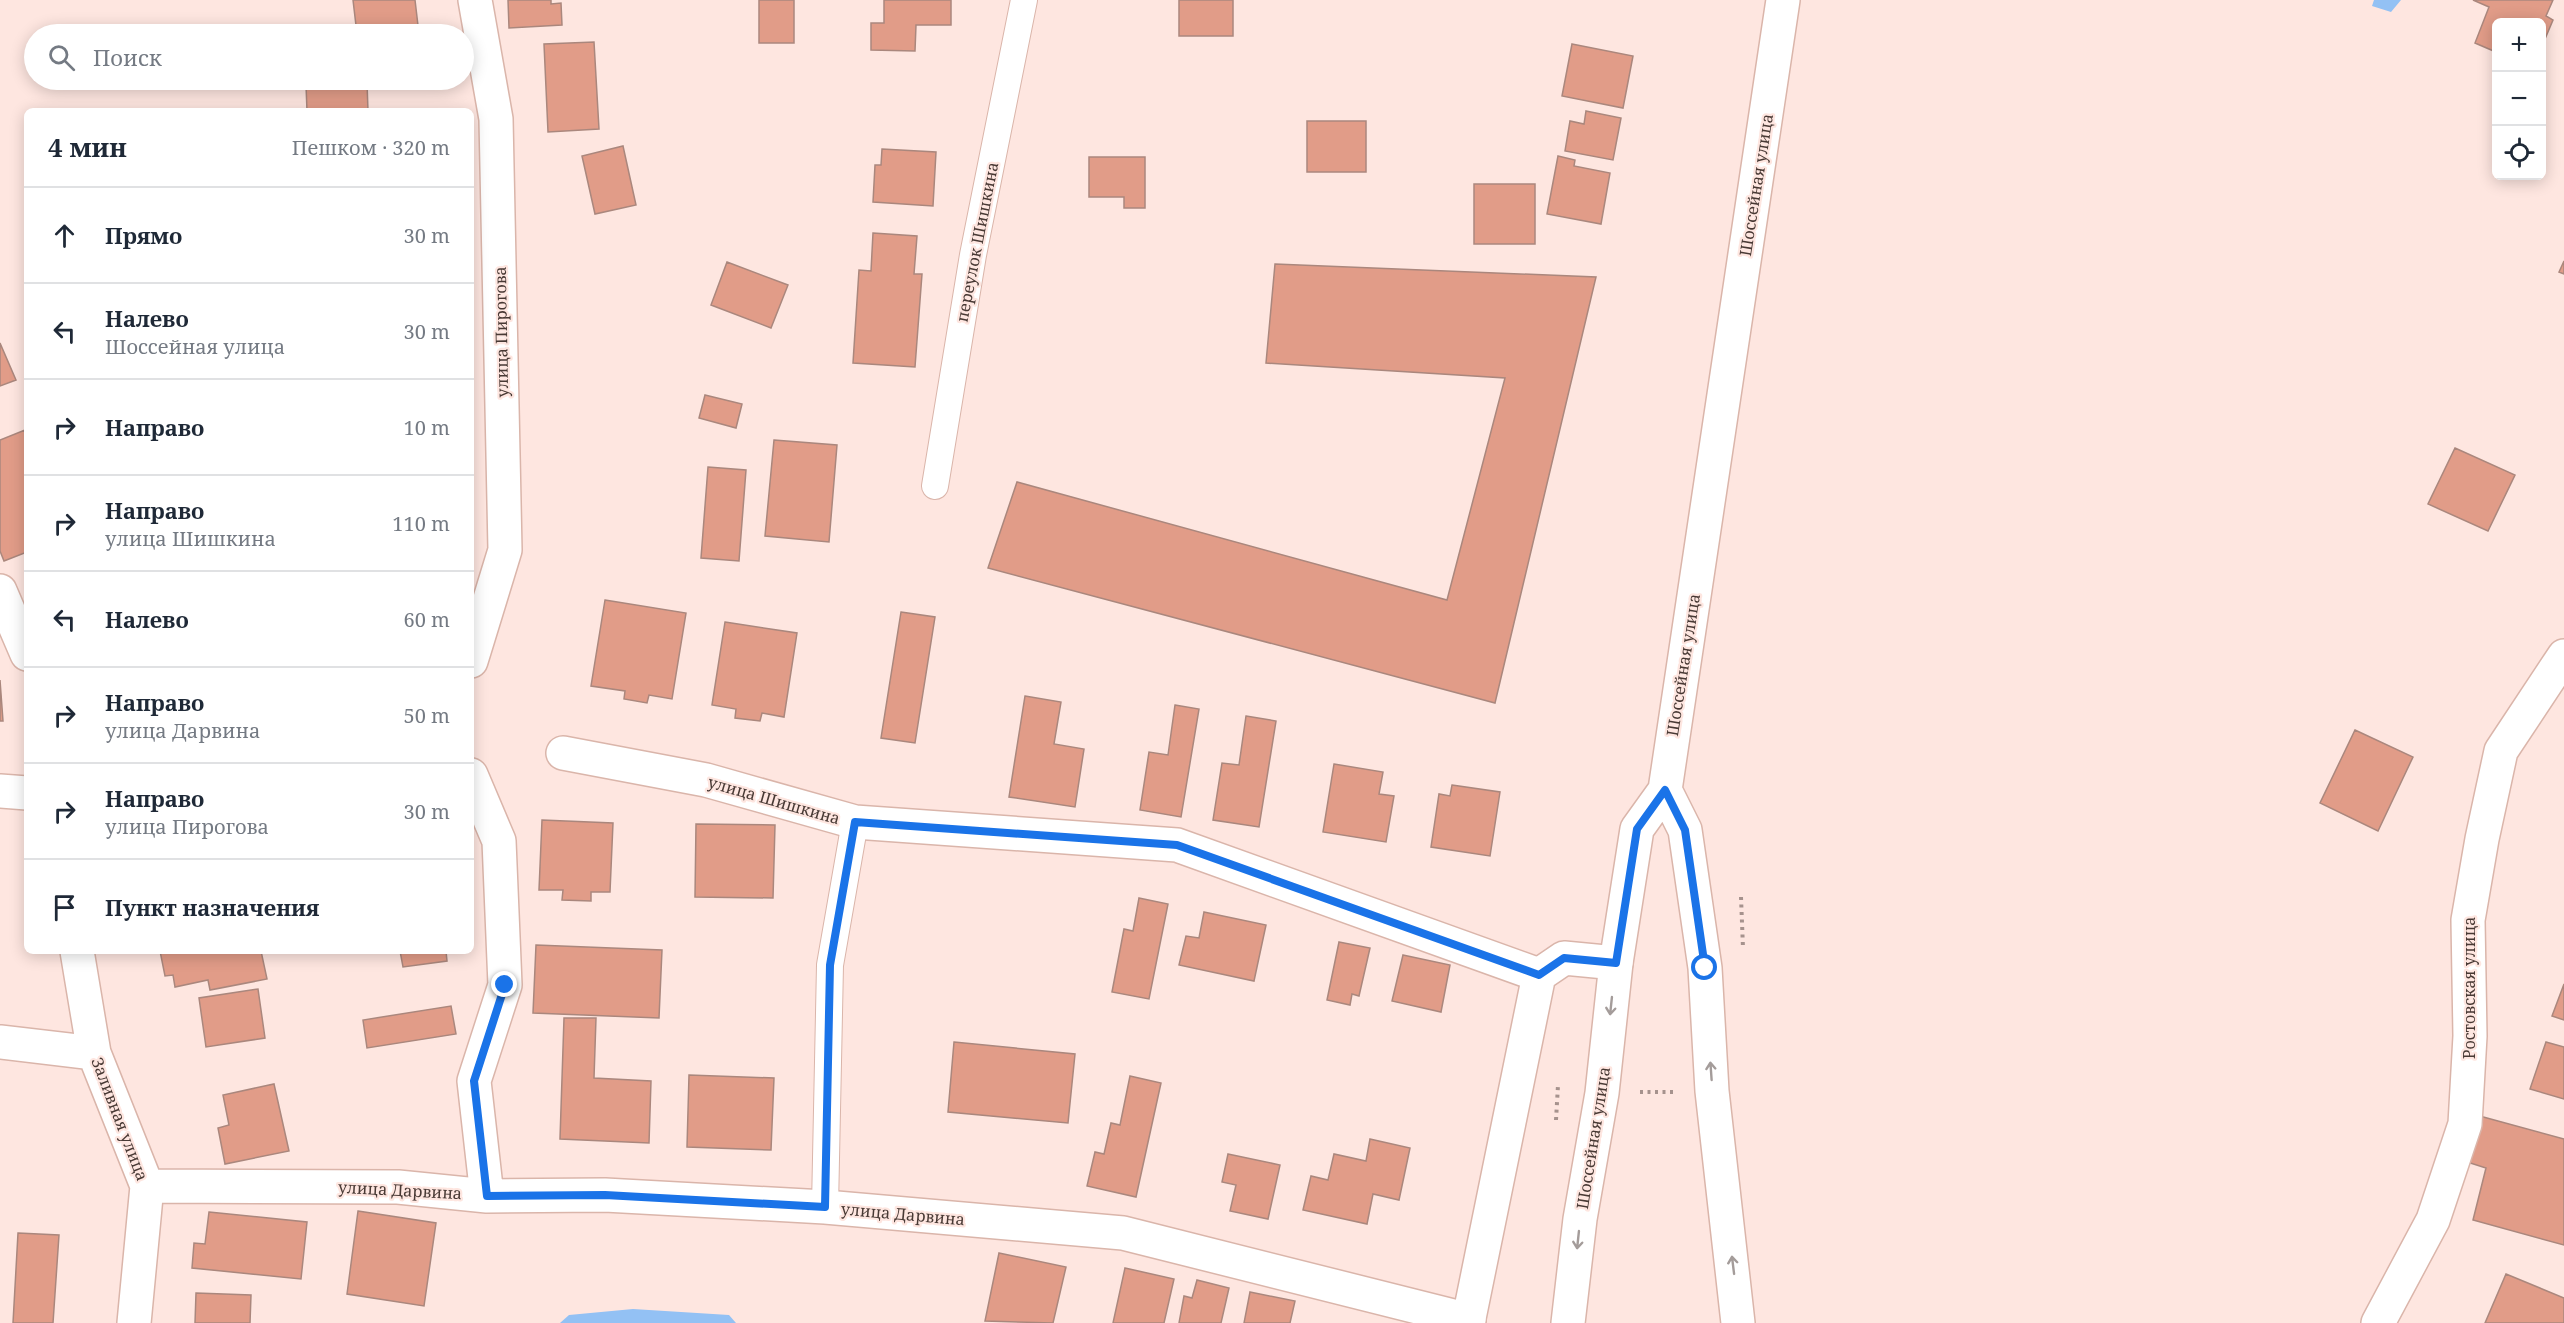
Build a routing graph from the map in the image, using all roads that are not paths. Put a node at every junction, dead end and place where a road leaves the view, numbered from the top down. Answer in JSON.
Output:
{"nodes":[{"id":1,"x":475,"y":0,"type":"edge"},
{"id":2,"x":1024,"y":0,"type":"edge"},
{"id":3,"x":1783,"y":0,"type":"edge"},
{"id":4,"x":935,"y":486,"type":"dead end"},
{"id":5,"x":0,"y":591,"type":"edge"},
{"id":6,"x":24,"y":647,"type":"edge"},
{"id":7,"x":474,"y":651,"type":"edge"},
{"id":8,"x":2564,"y":656,"type":"edge"},
{"id":9,"x":563,"y":753,"type":"dead end"},
{"id":10,"x":474,"y":782,"type":"edge"},
{"id":11,"x":1665,"y":790,"type":"junction"},
{"id":12,"x":0,"y":791,"type":"edge"},
{"id":13,"x":24,"y":793,"type":"edge"},
{"id":14,"x":855,"y":822,"type":"junction"},
{"id":15,"x":78,"y":954,"type":"edge"},
{"id":16,"x":1616,"y":963,"type":"junction"},
{"id":17,"x":1539,"y":975,"type":"junction"},
{"id":18,"x":0,"y":1042,"type":"edge"},
{"id":19,"x":94,"y":1053,"type":"junction"},
{"id":20,"x":147,"y":1186,"type":"junction"},
{"id":21,"x":487,"y":1196,"type":"junction"},
{"id":22,"x":825,"y":1207,"type":"junction"},
{"id":23,"x":1469,"y":1322,"type":"edge"},
{"id":24,"x":134,"y":1323,"type":"edge"},
{"id":25,"x":1568,"y":1323,"type":"edge"},
{"id":26,"x":1738,"y":1323,"type":"edge"},
{"id":27,"x":2378,"y":1323,"type":"edge"}],
"edges":[{"from":1,"to":7,"type":"street","name":"улица Пирогова"},
{"from":2,"to":4,"type":"lane","name":"переулок Шишкина"},
{"from":3,"to":11,"type":"street","name":"Шоссейная улица"},
{"from":5,"to":6,"type":"street"},
{"from":8,"to":27,"type":"street","name":"Ростовская улица"},
{"from":9,"to":14,"type":"street","name":"улица Шишкина"},
{"from":10,"to":21,"type":"street"},
{"from":11,"to":16,"type":"street","name":"Шоссейная улица"},
{"from":26,"to":11,"type":"street","one_way":true},
{"from":12,"to":13,"type":"street"},
{"from":14,"to":17,"type":"street","name":"улица Шишкина"},
{"from":14,"to":22,"type":"lane"},
{"from":15,"to":19,"type":"street","name":"Заливная улица"},
{"from":16,"to":17,"type":"street"},
{"from":16,"to":25,"type":"street","name":"Шоссейная улица","one_way":true},
{"from":17,"to":23,"type":"street"},
{"from":18,"to":19,"type":"street"},
{"from":19,"to":20,"type":"street","name":"Заливная улица"},
{"from":20,"to":21,"type":"street","name":"улица Дарвина"},
{"from":20,"to":24,"type":"street","name":"Заливная улица"},
{"from":21,"to":22,"type":"street","name":"улица Дарвина"},
{"from":22,"to":23,"type":"street","name":"улица Дарвина"}]}
